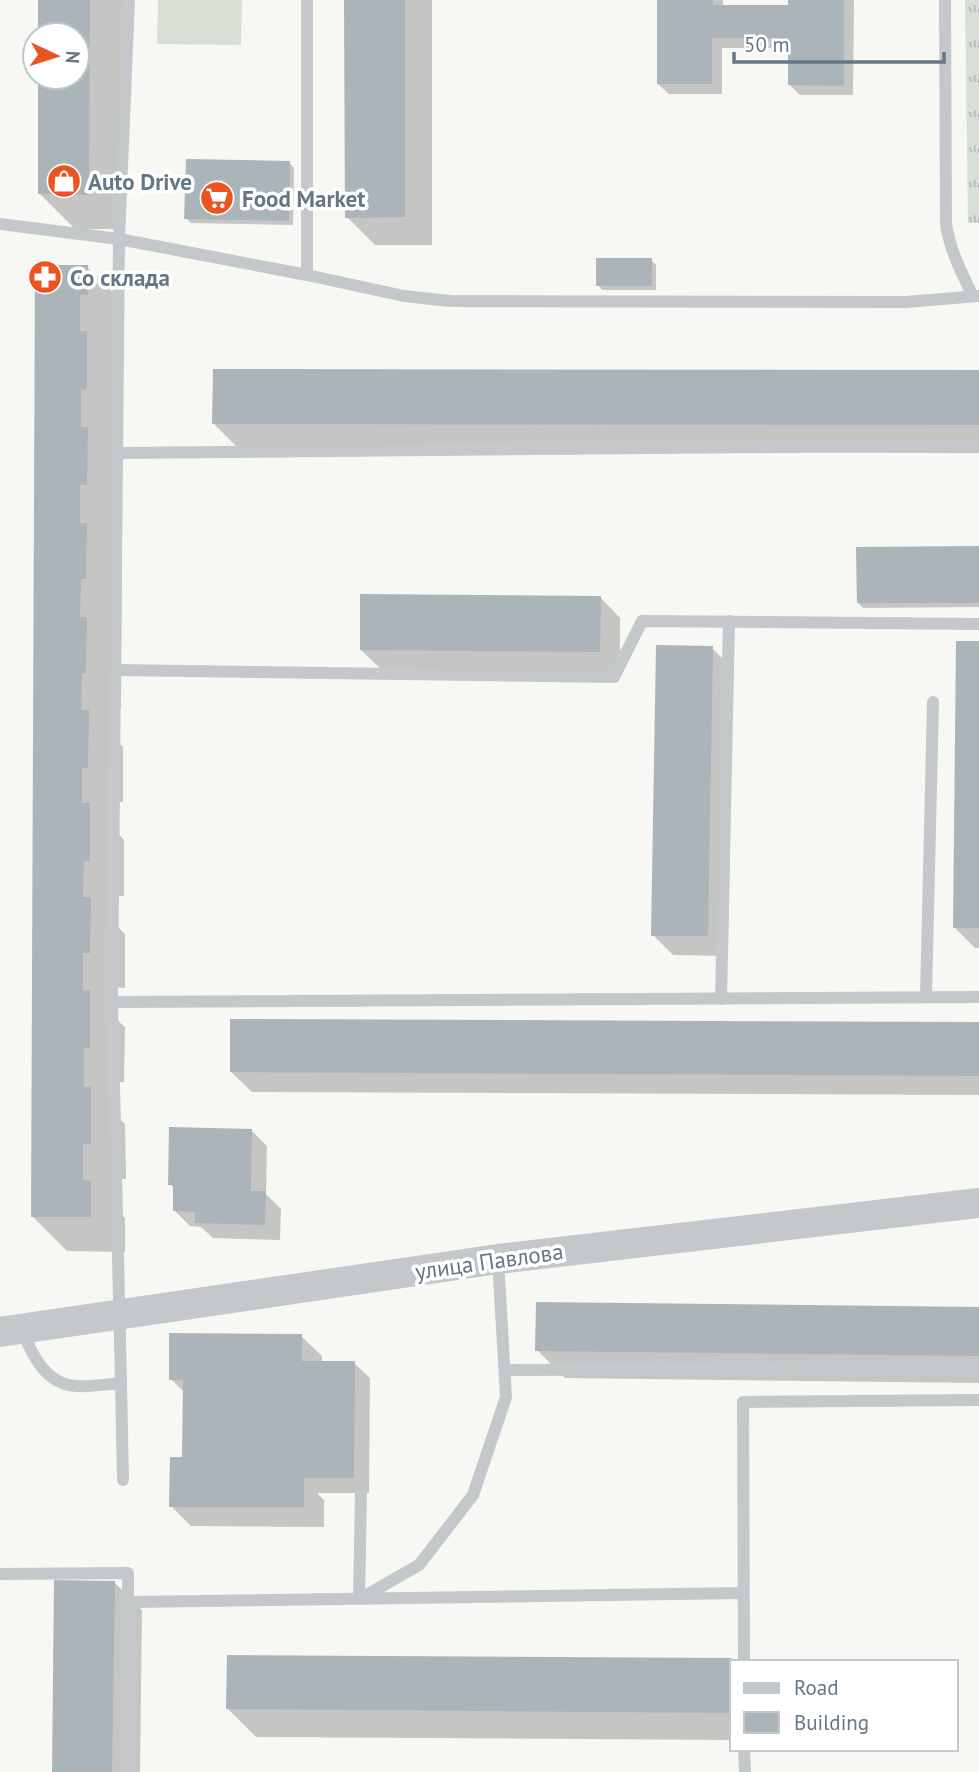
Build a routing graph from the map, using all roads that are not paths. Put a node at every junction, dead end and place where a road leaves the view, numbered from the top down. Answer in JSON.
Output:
{"nodes":[{"id":1,"x":129,"y":0,"type":"edge"},
{"id":2,"x":307,"y":0,"type":"edge"},
{"id":3,"x":945,"y":0,"type":"edge"},
{"id":4,"x":0,"y":224,"type":"edge"},
{"id":5,"x":119,"y":239,"type":"junction"},
{"id":6,"x":307,"y":275,"type":"junction"},
{"id":7,"x":976,"y":296,"type":"edge"},
{"id":8,"x":979,"y":445,"type":"edge"},
{"id":9,"x":116,"y":453,"type":"junction"},
{"id":10,"x":729,"y":621,"type":"junction"},
{"id":11,"x":979,"y":624,"type":"edge"},
{"id":12,"x":115,"y":670,"type":"junction"},
{"id":13,"x":933,"y":702,"type":"dead end"},
{"id":14,"x":979,"y":997,"type":"edge"},
{"id":15,"x":926,"y":998,"type":"junction"},
{"id":16,"x":721,"y":999,"type":"junction"},
{"id":17,"x":112,"y":1002,"type":"junction"},
{"id":18,"x":979,"y":1203,"type":"edge"},
{"id":19,"x":498,"y":1259,"type":"junction"},
{"id":20,"x":121,"y":1314,"type":"junction"},
{"id":21,"x":11,"y":1331,"type":"edge"},
{"id":22,"x":979,"y":1368,"type":"edge"},
{"id":23,"x":505,"y":1370,"type":"junction"},
{"id":24,"x":121,"y":1383,"type":"junction"},
{"id":25,"x":979,"y":1400,"type":"edge"},
{"id":26,"x":123,"y":1480,"type":"dead end"},
{"id":27,"x":361,"y":1493,"type":"dead end"},
{"id":28,"x":0,"y":1574,"type":"edge"},
{"id":29,"x":743,"y":1593,"type":"junction"},
{"id":30,"x":359,"y":1598,"type":"junction"},
{"id":31,"x":128,"y":1602,"type":"junction"},
{"id":32,"x":744,"y":1660,"type":"edge"},
{"id":33,"x":744,"y":1751,"type":"edge"},
{"id":34,"x":128,"y":1772,"type":"edge"},
{"id":35,"x":745,"y":1772,"type":"edge"}],
"edges":[{"from":1,"to":5,"type":"lane"},
{"from":2,"to":6,"type":"lane"},
{"from":3,"to":7,"type":"lane"},
{"from":4,"to":5,"type":"lane"},
{"from":5,"to":6,"type":"lane"},
{"from":5,"to":9,"type":"lane"},
{"from":6,"to":7,"type":"lane"},
{"from":8,"to":9,"type":"lane"},
{"from":9,"to":12,"type":"lane"},
{"from":10,"to":11,"type":"lane"},
{"from":10,"to":12,"type":"lane"},
{"from":10,"to":16,"type":"lane"},
{"from":12,"to":17,"type":"lane"},
{"from":13,"to":15,"type":"lane"},
{"from":14,"to":15,"type":"lane"},
{"from":15,"to":16,"type":"lane"},
{"from":16,"to":17,"type":"lane"},
{"from":17,"to":20,"type":"lane"},
{"from":18,"to":19,"type":"street","name":"улица Павлова"},
{"from":19,"to":20,"type":"street","name":"улица Павлова"},
{"from":19,"to":23,"type":"lane"},
{"from":20,"to":21,"type":"street","name":"улица Павлова"},
{"from":20,"to":24,"type":"lane"},
{"from":21,"to":24,"type":"lane"},
{"from":22,"to":23,"type":"lane"},
{"from":23,"to":30,"type":"lane"},
{"from":24,"to":26,"type":"lane"},
{"from":25,"to":29,"type":"lane"},
{"from":27,"to":30,"type":"lane"},
{"from":28,"to":31,"type":"lane"},
{"from":29,"to":30,"type":"lane"},
{"from":29,"to":32,"type":"lane"},
{"from":30,"to":31,"type":"lane"},
{"from":31,"to":34,"type":"lane"},
{"from":33,"to":35,"type":"lane"}]}
